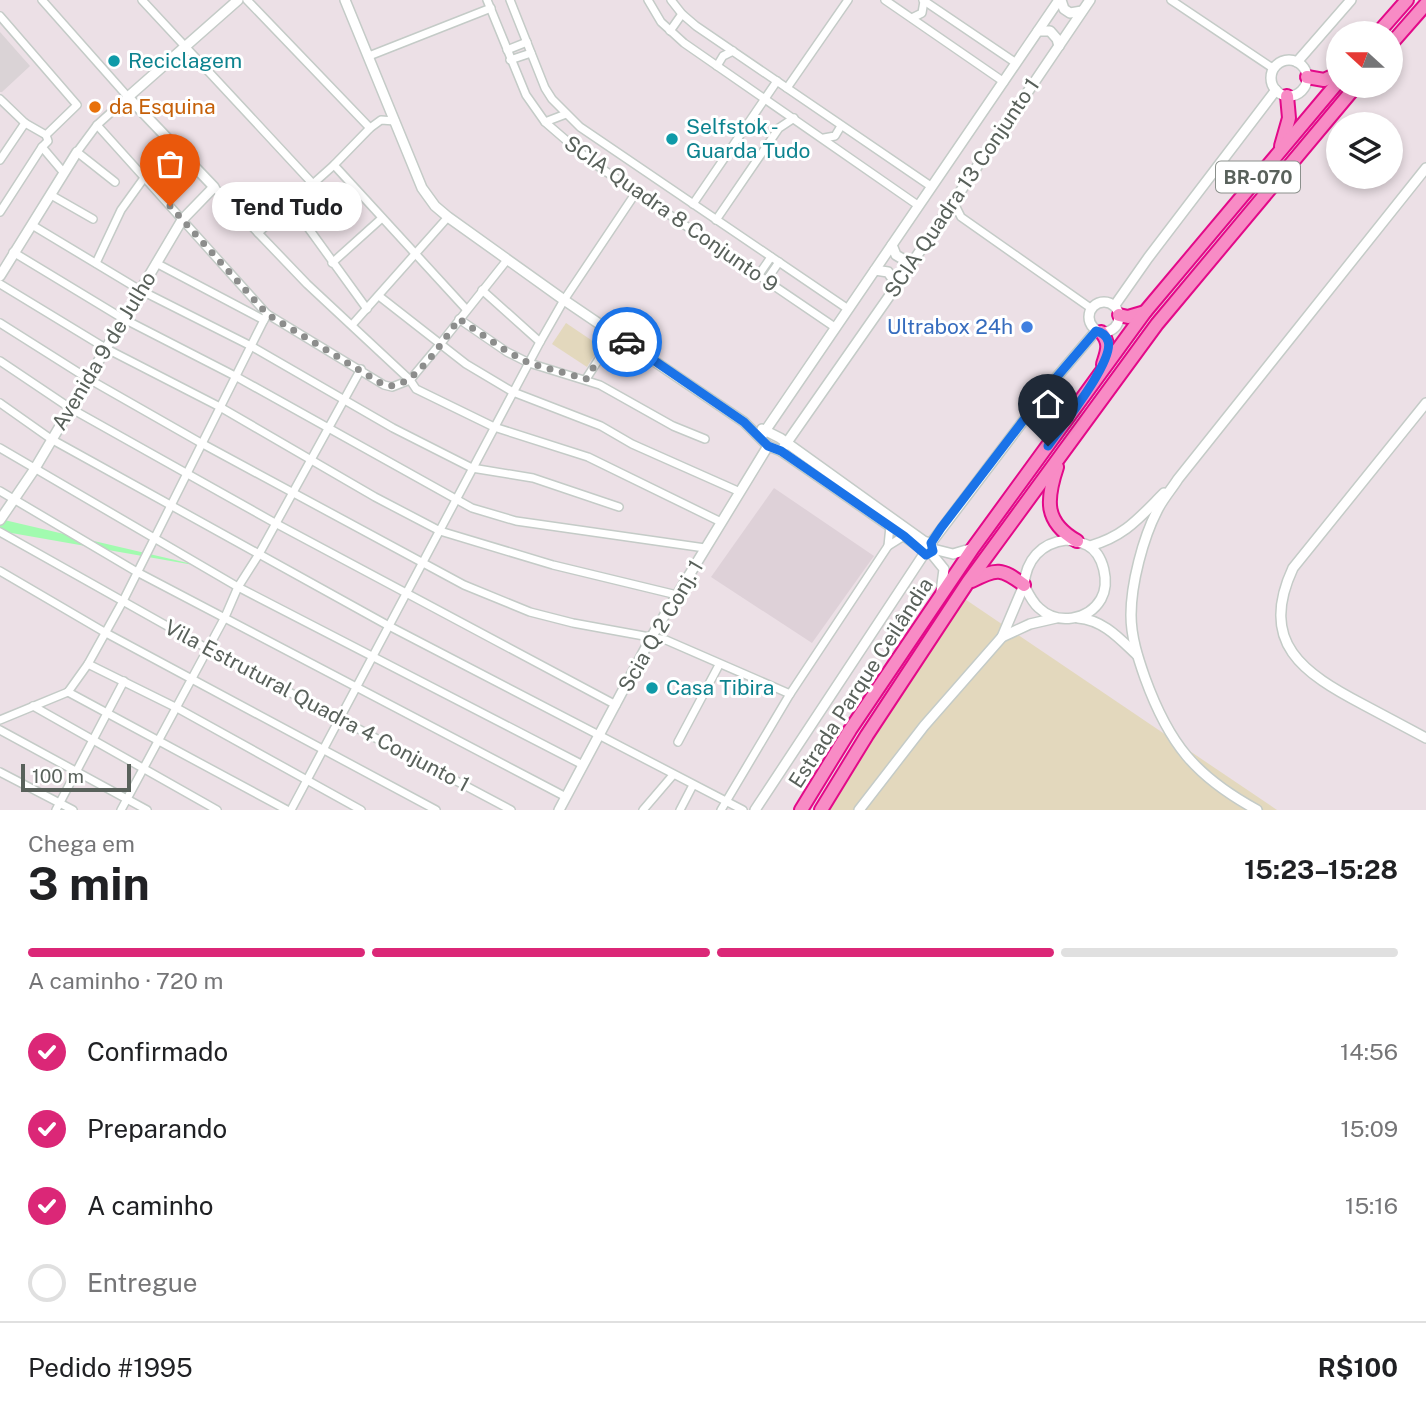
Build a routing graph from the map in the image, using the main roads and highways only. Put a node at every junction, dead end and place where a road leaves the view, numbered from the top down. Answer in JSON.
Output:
{"nodes":[{"id":1,"x":1407,"y":0,"type":"edge"},
{"id":2,"x":1426,"y":4,"type":"edge"},
{"id":3,"x":1389,"y":21,"type":"edge"},
{"id":4,"x":1404,"y":29,"type":"edge"},
{"id":5,"x":1307,"y":77,"type":"road end"},
{"id":6,"x":1326,"y":79,"type":"edge"},
{"id":7,"x":1282,"y":93,"type":"road end"},
{"id":8,"x":1326,"y":96,"type":"edge"},
{"id":9,"x":1346,"y":98,"type":"edge"},
{"id":10,"x":1280,"y":151,"type":"junction"},
{"id":11,"x":1117,"y":310,"type":"road end"},
{"id":12,"x":1145,"y":312,"type":"junction"},
{"id":13,"x":1098,"y":332,"type":"road end"},
{"id":14,"x":1092,"y":385,"type":"junction"},
{"id":15,"x":1061,"y":455,"type":"junction"},
{"id":16,"x":1077,"y":541,"type":"road end"},
{"id":17,"x":968,"y":582,"type":"junction"},
{"id":18,"x":1024,"y":585,"type":"road end"},
{"id":19,"x":801,"y":810,"type":"edge"},
{"id":20,"x":821,"y":810,"type":"edge"}],
"edges":[{"from":1,"to":3,"type":"highway"},
{"from":2,"to":4,"type":"highway"},
{"from":5,"to":6,"type":"highway"},
{"from":7,"to":10,"type":"highway"},
{"from":8,"to":10,"type":"highway","name":"Estrada Parque Ceilândia","number":"BR-070"},
{"from":9,"to":15,"type":"highway","name":"Estrada Parque Ceilândia","number":"BR-070"},
{"from":10,"to":12,"type":"highway","name":"Estrada Parque Ceilândia","number":"BR-070"},
{"from":11,"to":12,"type":"highway"},
{"from":12,"to":14,"type":"highway","name":"Estrada Parque Ceilândia","number":"BR-070"},
{"from":13,"to":14,"type":"highway"},
{"from":14,"to":19,"type":"highway","name":"Estrada Parque Ceilândia","number":"BR-070"},
{"from":15,"to":16,"type":"highway"},
{"from":15,"to":17,"type":"highway","name":"Estrada Parque Ceilândia","number":"BR-070"},
{"from":17,"to":18,"type":"highway"},
{"from":17,"to":20,"type":"highway","name":"Estrada Parque Ceilândia","number":"BR-070"}]}
